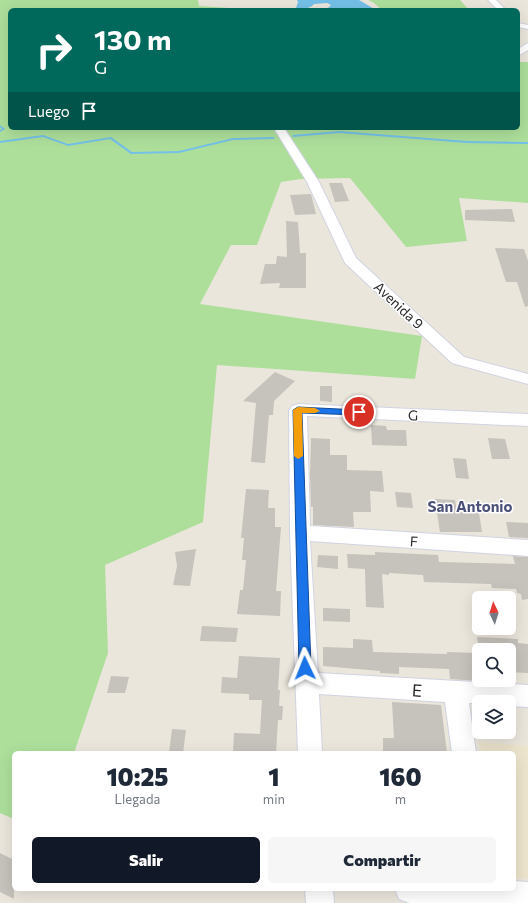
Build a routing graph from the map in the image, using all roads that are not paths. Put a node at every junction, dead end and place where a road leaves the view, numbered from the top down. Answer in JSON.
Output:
{"nodes":[{"id":1,"x":492,"y":0,"type":"edge"},
{"id":2,"x":500,"y":8,"type":"edge"},
{"id":3,"x":282,"y":132,"type":"edge"},
{"id":4,"x":528,"y":379,"type":"edge"},
{"id":5,"x":528,"y":420,"type":"edge"},
{"id":6,"x":300,"y":533,"type":"junction"},
{"id":7,"x":528,"y":548,"type":"edge"},
{"id":8,"x":306,"y":683,"type":"junction"},
{"id":9,"x":456,"y":692,"type":"junction"},
{"id":10,"x":528,"y":696,"type":"edge"},
{"id":11,"x":310,"y":751,"type":"edge"},
{"id":12,"x":464,"y":751,"type":"edge"},
{"id":13,"x":319,"y":891,"type":"edge"},
{"id":14,"x":484,"y":891,"type":"edge"},
{"id":15,"x":528,"y":896,"type":"edge"},
{"id":16,"x":320,"y":903,"type":"edge"}],
"edges":[{"from":1,"to":2,"type":"street"},
{"from":3,"to":4,"type":"street","name":"Avenida 9"},
{"from":5,"to":6,"type":"street","name":"G"},
{"from":6,"to":7,"type":"street","name":"F"},
{"from":6,"to":8,"type":"street"},
{"from":8,"to":9,"type":"street","name":"E"},
{"from":8,"to":11,"type":"street"},
{"from":9,"to":10,"type":"street","name":"E"},
{"from":9,"to":12,"type":"street"},
{"from":13,"to":16,"type":"street"},
{"from":14,"to":15,"type":"street"}]}
